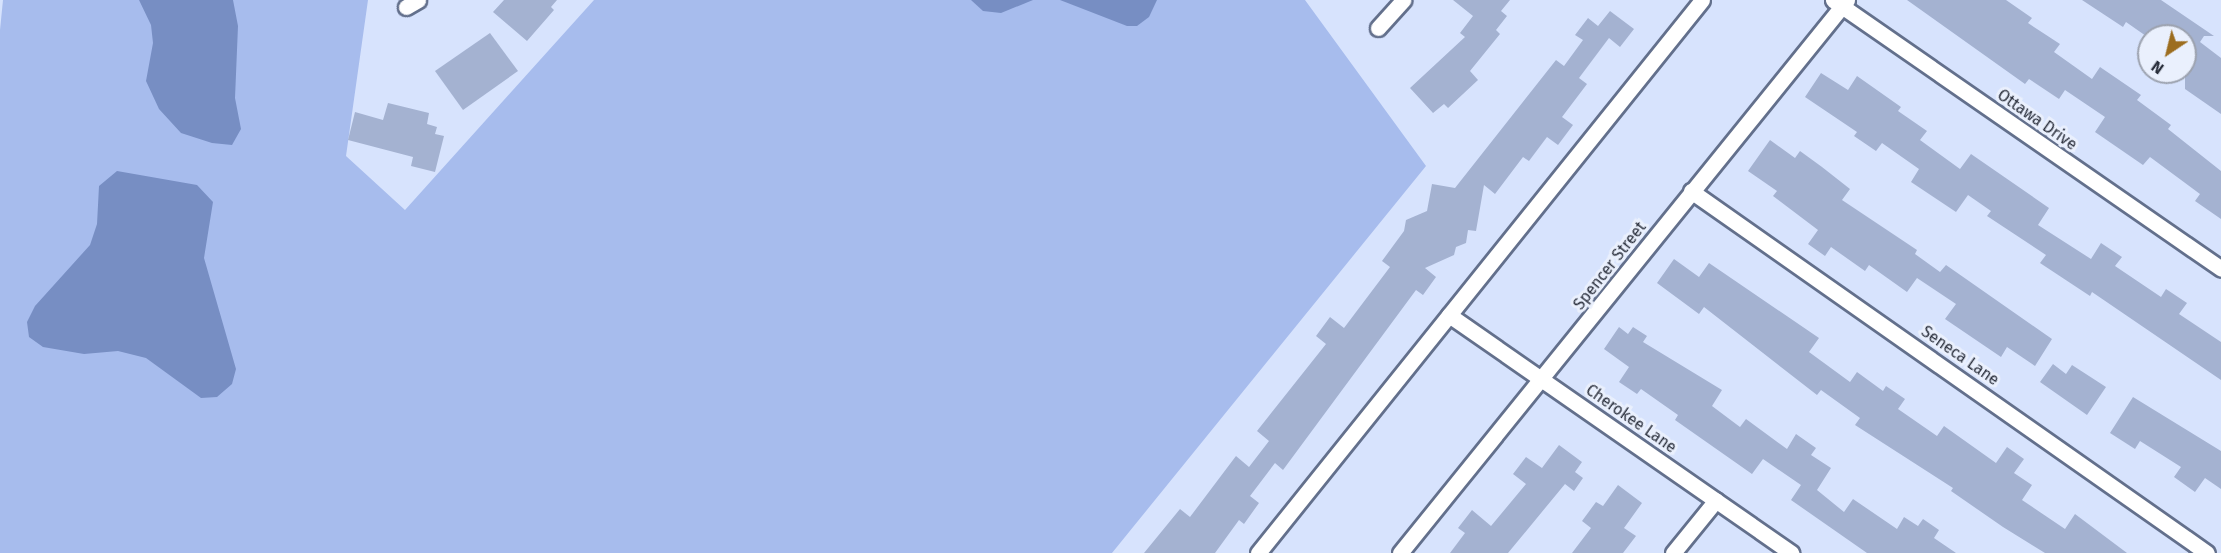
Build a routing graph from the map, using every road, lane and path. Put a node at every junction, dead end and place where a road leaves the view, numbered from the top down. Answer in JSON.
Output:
{"nodes":[{"id":1,"x":1403,"y":0,"type":"edge"},
{"id":2,"x":1702,"y":0,"type":"edge"},
{"id":3,"x":1841,"y":2,"type":"edge"},
{"id":4,"x":1378,"y":28,"type":"dead end"},
{"id":5,"x":1691,"y":191,"type":"junction"},
{"id":6,"x":2221,"y":269,"type":"edge"},
{"id":7,"x":1449,"y":315,"type":"junction"},
{"id":8,"x":1543,"y":380,"type":"junction"},
{"id":9,"x":1716,"y":500,"type":"junction"},
{"id":10,"x":1258,"y":553,"type":"edge"},
{"id":11,"x":1401,"y":553,"type":"edge"},
{"id":12,"x":1674,"y":553,"type":"edge"},
{"id":13,"x":1792,"y":553,"type":"edge"},
{"id":14,"x":2207,"y":553,"type":"edge"}],
"edges":[{"from":1,"to":4,"type":"street"},
{"from":2,"to":7,"type":"street"},
{"from":3,"to":5,"type":"street","name":"Spencer Street"},
{"from":3,"to":6,"type":"street","name":"Ottawa Drive"},
{"from":5,"to":8,"type":"street","name":"Spencer Street"},
{"from":5,"to":14,"type":"street","name":"Seneca Lane"},
{"from":7,"to":8,"type":"street","name":"Cherokee Lane"},
{"from":7,"to":10,"type":"street"},
{"from":8,"to":9,"type":"street","name":"Cherokee Lane"},
{"from":8,"to":11,"type":"street","name":"Spencer Street"},
{"from":9,"to":12,"type":"street"},
{"from":9,"to":13,"type":"street","name":"Cherokee Lane"}]}
